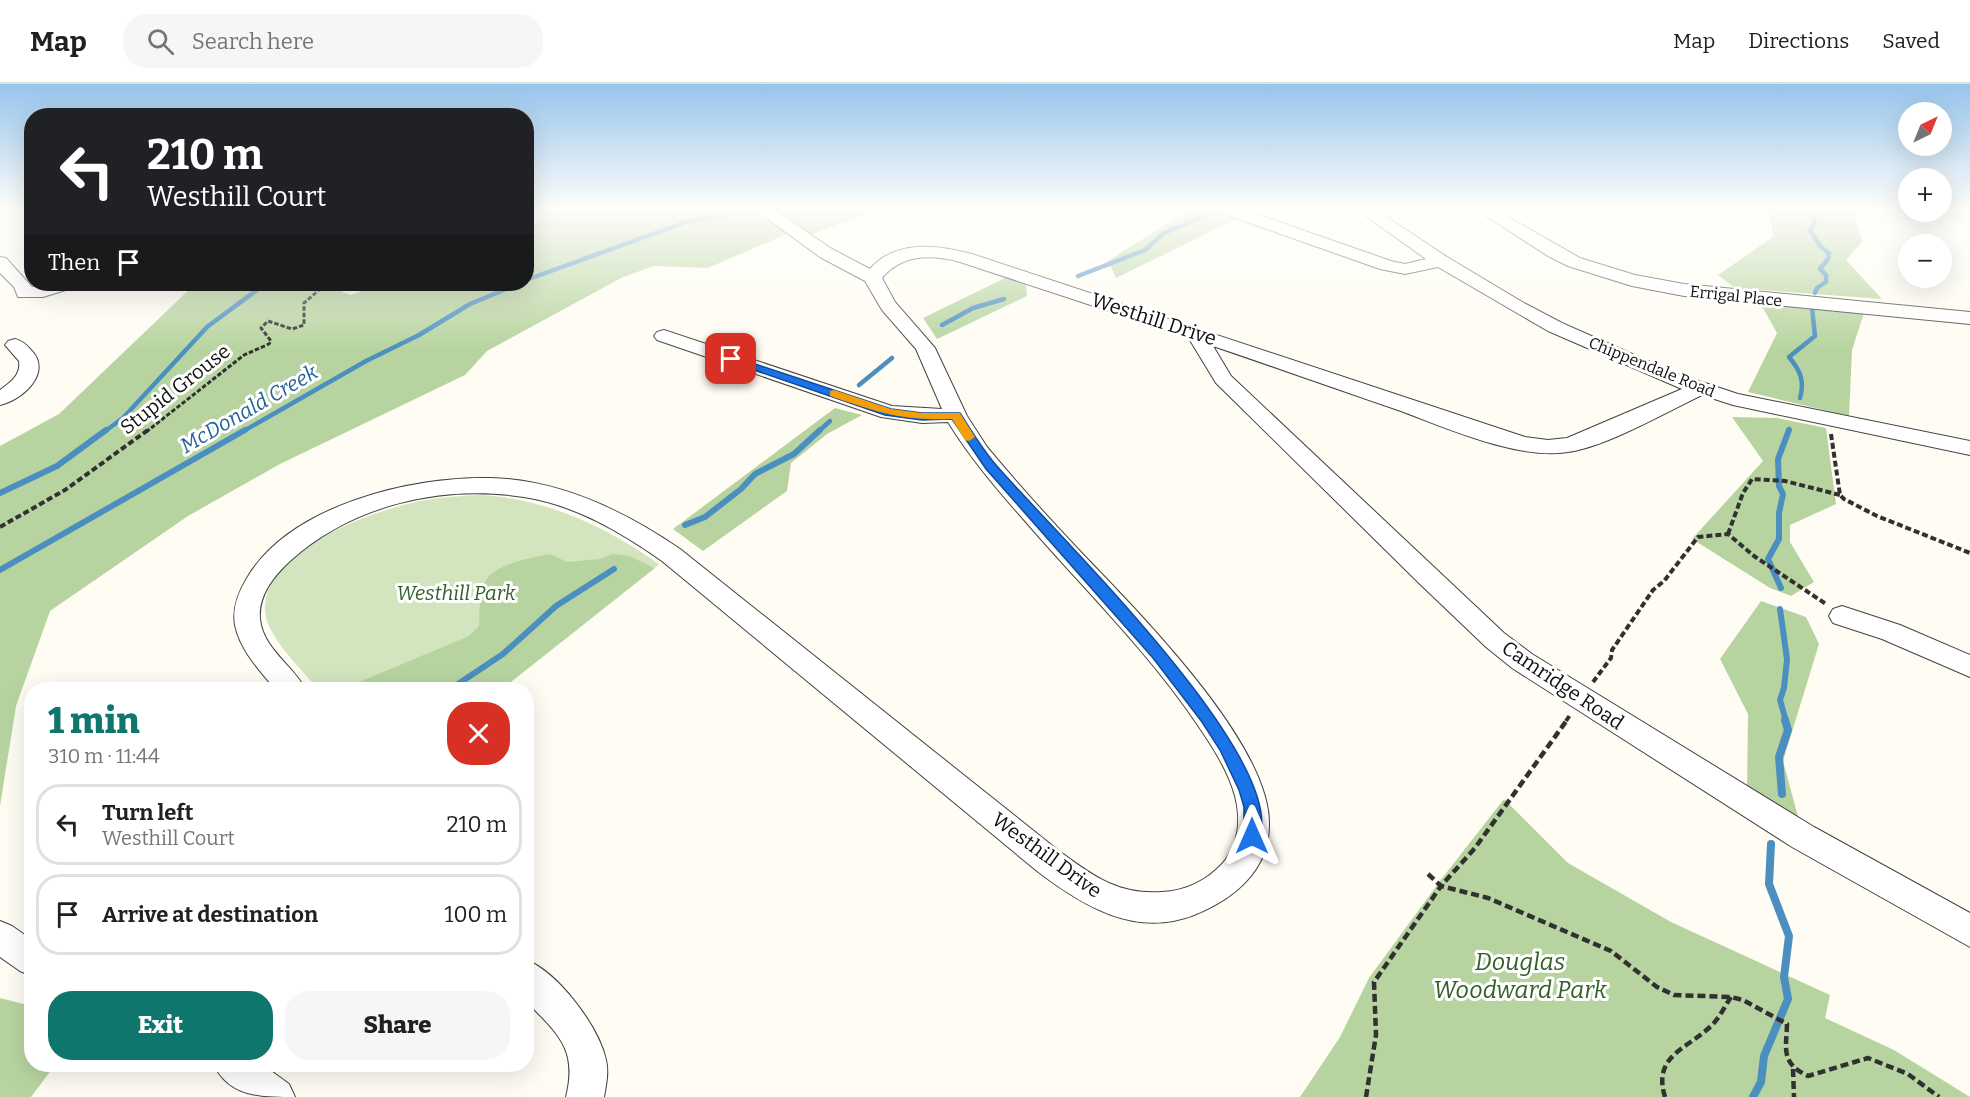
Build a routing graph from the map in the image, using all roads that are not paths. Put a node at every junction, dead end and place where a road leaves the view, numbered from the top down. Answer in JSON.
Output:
{"nodes":[{"id":1,"x":832,"y":256,"type":"edge"},
{"id":2,"x":900,"y":256,"type":"edge"},
{"id":3,"x":959,"y":256,"type":"edge"},
{"id":4,"x":1361,"y":256,"type":"edge"},
{"id":5,"x":1434,"y":256,"type":"edge"},
{"id":6,"x":1564,"y":256,"type":"edge"},
{"id":7,"x":1441,"y":261,"type":"junction"},
{"id":8,"x":0,"y":262,"type":"edge"},
{"id":9,"x":873,"y":278,"type":"junction"},
{"id":10,"x":24,"y":290,"type":"edge"},
{"id":11,"x":24,"y":291,"type":"edge"},
{"id":12,"x":43,"y":291,"type":"edge"},
{"id":13,"x":1970,"y":318,"type":"edge"},
{"id":14,"x":1196,"y":333,"type":"junction"},
{"id":15,"x":664,"y":336,"type":"dead end"},
{"id":16,"x":15,"y":345,"type":"dead end"},
{"id":17,"x":1699,"y":389,"type":"junction"},
{"id":18,"x":0,"y":399,"type":"edge"},
{"id":19,"x":956,"y":415,"type":"junction"},
{"id":20,"x":1970,"y":448,"type":"edge"},
{"id":21,"x":1842,"y":616,"type":"dead end"},
{"id":22,"x":1970,"y":667,"type":"edge"},
{"id":23,"x":286,"y":682,"type":"edge"},
{"id":24,"x":1970,"y":931,"type":"edge"},
{"id":25,"x":0,"y":937,"type":"edge"},
{"id":26,"x":24,"y":954,"type":"edge"},
{"id":27,"x":534,"y":985,"type":"edge"},
{"id":28,"x":242,"y":1072,"type":"edge"},
{"id":29,"x":276,"y":1097,"type":"edge"},
{"id":30,"x":585,"y":1097,"type":"edge"}],
"edges":[{"from":1,"to":9,"type":"street"},
{"from":2,"to":9,"type":"street","name":"Westhill Drive"},
{"from":3,"to":14,"type":"street","name":"Westhill Drive"},
{"from":4,"to":7,"type":"street"},
{"from":5,"to":7,"type":"street","name":"Chippendale Road"},
{"from":6,"to":13,"type":"street","name":"Errigal Place"},
{"from":7,"to":17,"type":"street","name":"Chippendale Road"},
{"from":8,"to":10,"type":"street"},
{"from":9,"to":19,"type":"street","name":"Westhill Drive"},
{"from":11,"to":12,"type":"street"},
{"from":14,"to":17,"type":"street","name":"Westhill Drive"},
{"from":14,"to":24,"type":"street","name":"Camridge Road"},
{"from":15,"to":19,"type":"street"},
{"from":16,"to":18,"type":"street"},
{"from":17,"to":20,"type":"street","name":"Chippendale Road"},
{"from":19,"to":23,"type":"street","name":"Westhill Drive"},
{"from":21,"to":22,"type":"street"},
{"from":25,"to":26,"type":"street"},
{"from":27,"to":30,"type":"street"},
{"from":28,"to":29,"type":"street"}]}
